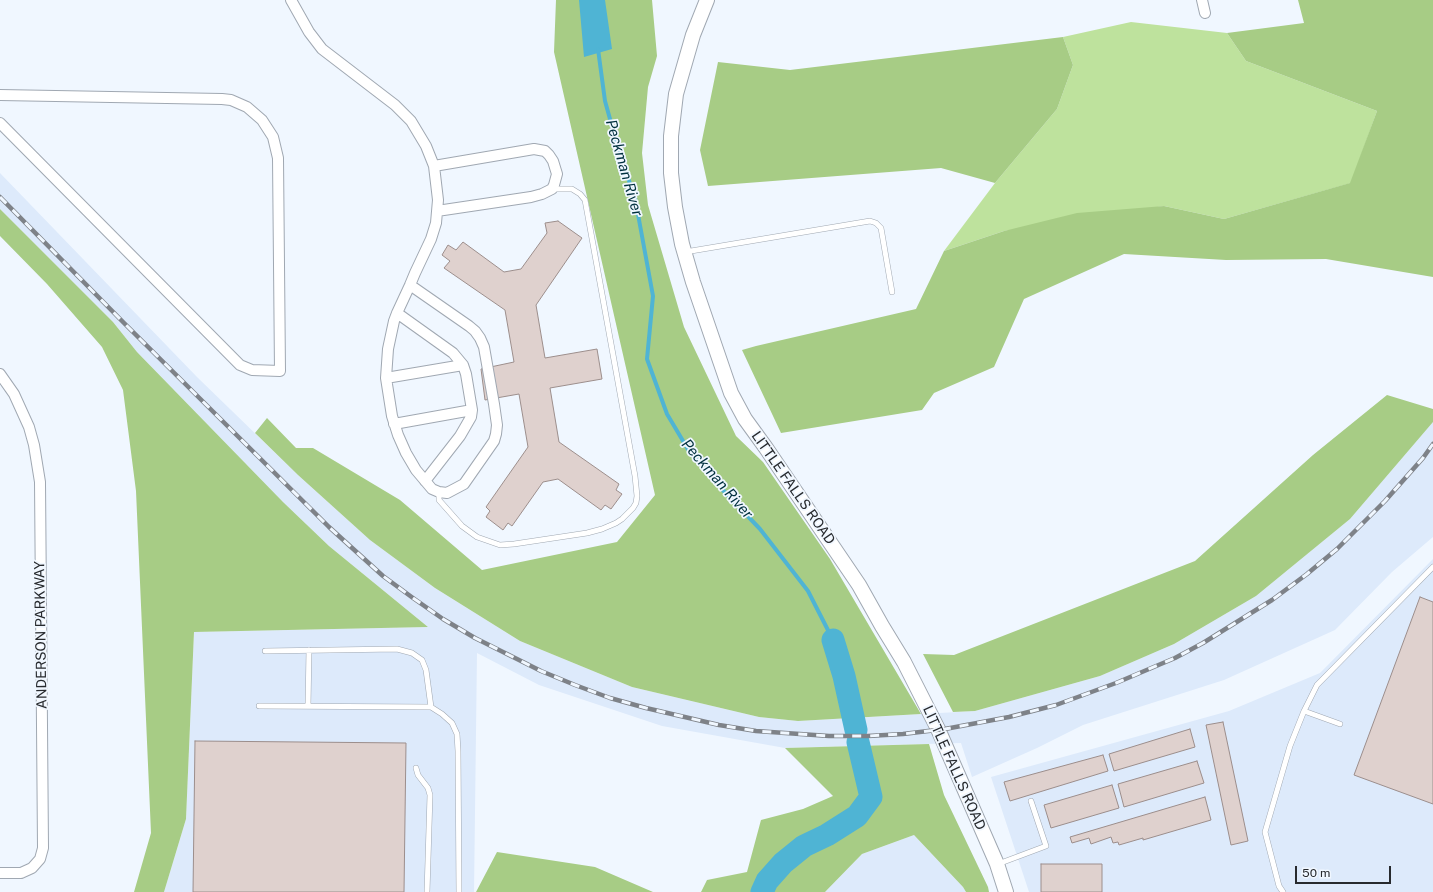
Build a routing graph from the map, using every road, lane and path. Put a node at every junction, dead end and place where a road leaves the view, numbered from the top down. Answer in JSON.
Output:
{"nodes":[{"id":1,"x":291,"y":0,"type":"edge"},
{"id":2,"x":707,"y":0,"type":"edge"},
{"id":3,"x":1202,"y":0,"type":"edge"},
{"id":4,"x":1205,"y":13,"type":"dead end"},
{"id":5,"x":0,"y":95,"type":"edge"},
{"id":6,"x":0,"y":123,"type":"edge"},
{"id":7,"x":434,"y":166,"type":"junction"},
{"id":8,"x":552,"y":188,"type":"junction"},
{"id":9,"x":437,"y":211,"type":"junction"},
{"id":10,"x":684,"y":252,"type":"junction"},
{"id":11,"x":410,"y":285,"type":"junction"},
{"id":12,"x":892,"y":292,"type":"dead end"},
{"id":13,"x":397,"y":313,"type":"junction"},
{"id":14,"x":463,"y":365,"type":"junction"},
{"id":15,"x":0,"y":374,"type":"edge"},
{"id":16,"x":386,"y":378,"type":"junction"},
{"id":17,"x":472,"y":410,"type":"junction"},
{"id":18,"x":394,"y":424,"type":"junction"},
{"id":19,"x":425,"y":481,"type":"junction"},
{"id":20,"x":439,"y":492,"type":"junction"},
{"id":21,"x":1433,"y":567,"type":"edge"},
{"id":22,"x":309,"y":650,"type":"junction"},
{"id":23,"x":265,"y":651,"type":"dead end"},
{"id":24,"x":259,"y":706,"type":"dead end"},
{"id":25,"x":308,"y":706,"type":"junction"},
{"id":26,"x":431,"y":707,"type":"junction"},
{"id":27,"x":1304,"y":711,"type":"junction"},
{"id":28,"x":1340,"y":724,"type":"dead end"},
{"id":29,"x":416,"y":768,"type":"dead end"},
{"id":30,"x":1031,"y":801,"type":"dead end"},
{"id":31,"x":997,"y":864,"type":"junction"},
{"id":32,"x":0,"y":873,"type":"edge"},
{"id":33,"x":427,"y":892,"type":"edge"},
{"id":34,"x":458,"y":892,"type":"edge"},
{"id":35,"x":1006,"y":892,"type":"edge"},
{"id":36,"x":1282,"y":892,"type":"edge"}],
"edges":[{"from":1,"to":7,"type":"street"},
{"from":2,"to":10,"type":"street","name":"LITTLE FALLS ROAD"},
{"from":3,"to":4,"type":"street"},
{"from":5,"to":6,"type":"street"},
{"from":7,"to":8,"type":"street"},
{"from":7,"to":9,"type":"street"},
{"from":8,"to":9,"type":"street"},
{"from":8,"to":20,"type":"lane"},
{"from":9,"to":11,"type":"street"},
{"from":10,"to":12,"type":"lane"},
{"from":10,"to":31,"type":"street","name":"LITTLE FALLS ROAD"},
{"from":11,"to":13,"type":"street"},
{"from":11,"to":20,"type":"street"},
{"from":13,"to":14,"type":"street"},
{"from":13,"to":16,"type":"street"},
{"from":14,"to":16,"type":"street"},
{"from":14,"to":17,"type":"street"},
{"from":15,"to":32,"type":"street","name":"ANDERSON PARKWAY"},
{"from":16,"to":18,"type":"street"},
{"from":17,"to":18,"type":"street"},
{"from":17,"to":19,"type":"street"},
{"from":18,"to":19,"type":"street"},
{"from":19,"to":20,"type":"street"},
{"from":21,"to":27,"type":"lane"},
{"from":22,"to":23,"type":"lane"},
{"from":22,"to":25,"type":"lane"},
{"from":22,"to":26,"type":"lane"},
{"from":24,"to":25,"type":"lane"},
{"from":25,"to":26,"type":"lane"},
{"from":26,"to":34,"type":"lane"},
{"from":27,"to":28,"type":"lane"},
{"from":27,"to":36,"type":"lane"},
{"from":29,"to":33,"type":"lane"},
{"from":30,"to":31,"type":"lane"},
{"from":31,"to":35,"type":"street","name":"LITTLE FALLS ROAD"}]}
